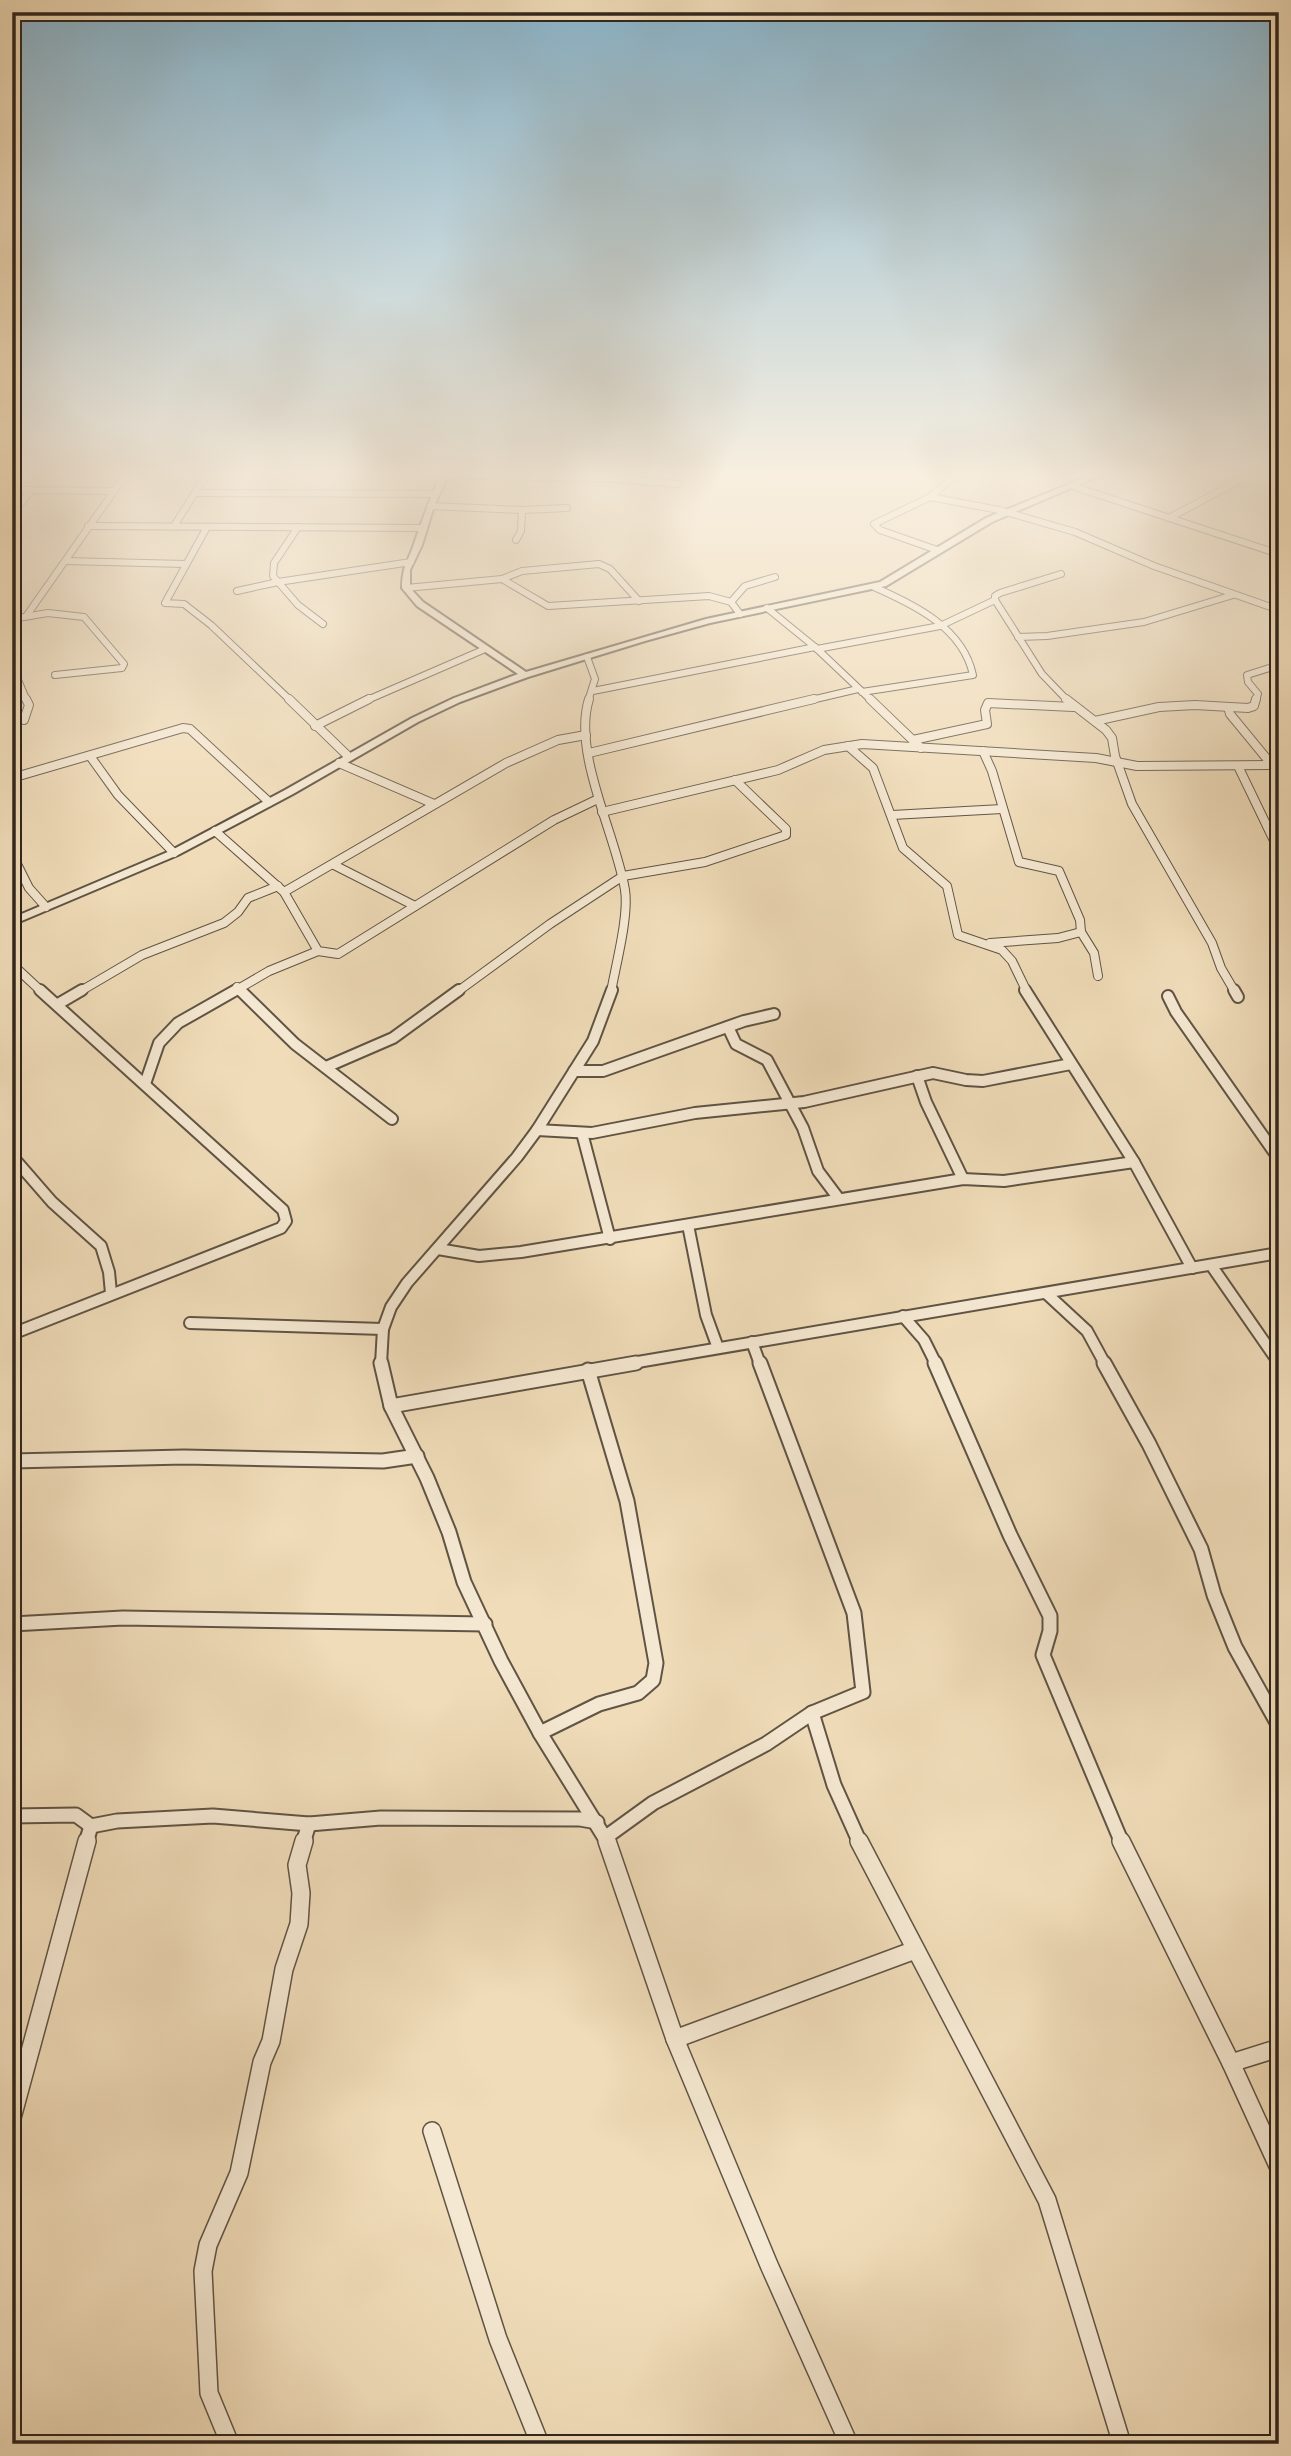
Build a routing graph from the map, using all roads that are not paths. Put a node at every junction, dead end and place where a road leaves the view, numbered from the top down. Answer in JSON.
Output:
{"nodes":[{"id":1,"x":406,"y":588,"type":"edge"},
{"id":2,"x":46,"y":589,"type":"edge"},
{"id":3,"x":172,"y":589,"type":"edge"},
{"id":4,"x":248,"y":589,"type":"edge"},
{"id":5,"x":284,"y":589,"type":"edge"},
{"id":6,"x":520,"y":589,"type":"edge"},
{"id":7,"x":628,"y":589,"type":"edge"},
{"id":8,"x":743,"y":589,"type":"edge"},
{"id":9,"x":866,"y":589,"type":"edge"},
{"id":10,"x":878,"y":589,"type":"edge"},
{"id":11,"x":1014,"y":589,"type":"edge"},
{"id":12,"x":1216,"y":589,"type":"edge"},
{"id":13,"x":237,"y":591,"type":"dead end"},
{"id":14,"x":1233,"y":595,"type":"junction"},
{"id":15,"x":1279,"y":599,"type":"edge"},
{"id":16,"x":639,"y":601,"type":"junction"},
{"id":17,"x":731,"y":602,"type":"junction"},
{"id":18,"x":998,"y":603,"type":"junction"},
{"id":19,"x":767,"y":608,"type":"junction"},
{"id":20,"x":1275,"y":609,"type":"edge"},
{"id":21,"x":740,"y":614,"type":"junction"},
{"id":22,"x":27,"y":615,"type":"junction"},
{"id":23,"x":12,"y":619,"type":"edge"},
{"id":24,"x":323,"y":624,"type":"dead end"},
{"id":25,"x":940,"y":626,"type":"junction"},
{"id":26,"x":1018,"y":637,"type":"junction"},
{"id":27,"x":816,"y":648,"type":"junction"},
{"id":28,"x":485,"y":649,"type":"junction"},
{"id":29,"x":587,"y":657,"type":"junction"},
{"id":30,"x":1279,"y":665,"type":"edge"},
{"id":31,"x":12,"y":666,"type":"edge"},
{"id":32,"x":55,"y":674,"type":"dead end"},
{"id":33,"x":525,"y":676,"type":"junction"},
{"id":34,"x":593,"y":691,"type":"junction"},
{"id":35,"x":860,"y":691,"type":"junction"},
{"id":36,"x":1073,"y":706,"type":"junction"},
{"id":37,"x":1228,"y":708,"type":"junction"},
{"id":38,"x":24,"y":720,"type":"dead end"},
{"id":39,"x":1095,"y":721,"type":"junction"},
{"id":40,"x":315,"y":726,"type":"junction"},
{"id":41,"x":586,"y":735,"type":"junction"},
{"id":42,"x":913,"y":740,"type":"junction"},
{"id":43,"x":848,"y":746,"type":"junction"},
{"id":44,"x":921,"y":748,"type":"junction"},
{"id":45,"x":983,"y":751,"type":"junction"},
{"id":46,"x":589,"y":753,"type":"junction"},
{"id":47,"x":90,"y":756,"type":"junction"},
{"id":48,"x":349,"y":757,"type":"junction"},
{"id":49,"x":340,"y":763,"type":"junction"},
{"id":50,"x":1119,"y":764,"type":"junction"},
{"id":51,"x":1275,"y":765,"type":"edge"},
{"id":52,"x":1238,"y":766,"type":"junction"},
{"id":53,"x":12,"y":778,"type":"edge"},
{"id":54,"x":735,"y":780,"type":"junction"},
{"id":55,"x":269,"y":803,"type":"junction"},
{"id":56,"x":433,"y":804,"type":"junction"},
{"id":57,"x":600,"y":806,"type":"junction"},
{"id":58,"x":1002,"y":809,"type":"junction"},
{"id":59,"x":892,"y":815,"type":"junction"},
{"id":60,"x":215,"y":831,"type":"junction"},
{"id":61,"x":1268,"y":831,"type":"junction"},
{"id":62,"x":1279,"y":832,"type":"edge"},
{"id":63,"x":1279,"y":851,"type":"edge"},
{"id":64,"x":174,"y":853,"type":"junction"},
{"id":65,"x":12,"y":854,"type":"edge"},
{"id":66,"x":334,"y":865,"type":"junction"},
{"id":67,"x":623,"y":876,"type":"junction"},
{"id":68,"x":281,"y":889,"type":"junction"},
{"id":69,"x":415,"y":906,"type":"junction"},
{"id":70,"x":46,"y":907,"type":"junction"},
{"id":71,"x":12,"y":922,"type":"edge"},
{"id":72,"x":1081,"y":932,"type":"junction"},
{"id":73,"x":982,"y":944,"type":"junction"},
{"id":74,"x":318,"y":951,"type":"junction"},
{"id":75,"x":12,"y":964,"type":"edge"},
{"id":76,"x":1098,"y":976,"type":"dead end"},
{"id":77,"x":237,"y":987,"type":"junction"},
{"id":78,"x":1168,"y":996,"type":"dead end"},
{"id":79,"x":1238,"y":998,"type":"dead end"},
{"id":80,"x":58,"y":1004,"type":"junction"},
{"id":81,"x":774,"y":1014,"type":"dead end"},
{"id":82,"x":728,"y":1027,"type":"junction"},
{"id":83,"x":1071,"y":1063,"type":"junction"},
{"id":84,"x":326,"y":1067,"type":"junction"},
{"id":85,"x":574,"y":1071,"type":"junction"},
{"id":86,"x":917,"y":1076,"type":"junction"},
{"id":87,"x":145,"y":1084,"type":"junction"},
{"id":88,"x":789,"y":1104,"type":"junction"},
{"id":89,"x":392,"y":1119,"type":"dead end"},
{"id":90,"x":537,"y":1130,"type":"junction"},
{"id":91,"x":582,"y":1133,"type":"junction"},
{"id":92,"x":12,"y":1156,"type":"edge"},
{"id":93,"x":1279,"y":1159,"type":"edge"},
{"id":94,"x":1134,"y":1162,"type":"junction"},
{"id":95,"x":964,"y":1179,"type":"junction"},
{"id":96,"x":839,"y":1199,"type":"junction"},
{"id":97,"x":688,"y":1225,"type":"junction"},
{"id":98,"x":610,"y":1239,"type":"junction"},
{"id":99,"x":438,"y":1249,"type":"junction"},
{"id":100,"x":1279,"y":1253,"type":"edge"},
{"id":101,"x":1211,"y":1265,"type":"junction"},
{"id":102,"x":1192,"y":1268,"type":"junction"},
{"id":103,"x":111,"y":1293,"type":"junction"},
{"id":104,"x":1047,"y":1294,"type":"junction"},
{"id":105,"x":903,"y":1316,"type":"junction"},
{"id":106,"x":190,"y":1323,"type":"dead end"},
{"id":107,"x":383,"y":1329,"type":"junction"},
{"id":108,"x":12,"y":1334,"type":"edge"},
{"id":109,"x":752,"y":1342,"type":"junction"},
{"id":110,"x":718,"y":1348,"type":"junction"},
{"id":111,"x":1279,"y":1363,"type":"edge"},
{"id":112,"x":588,"y":1370,"type":"junction"},
{"id":113,"x":391,"y":1406,"type":"junction"},
{"id":114,"x":417,"y":1456,"type":"junction"},
{"id":115,"x":12,"y":1461,"type":"edge"},
{"id":116,"x":12,"y":1624,"type":"edge"},
{"id":117,"x":485,"y":1624,"type":"junction"},
{"id":118,"x":812,"y":1713,"type":"junction"},
{"id":119,"x":1279,"y":1726,"type":"edge"},
{"id":120,"x":540,"y":1733,"type":"junction"},
{"id":121,"x":12,"y":1816,"type":"edge"},
{"id":122,"x":597,"y":1822,"type":"junction"},
{"id":123,"x":309,"y":1824,"type":"junction"},
{"id":124,"x":91,"y":1826,"type":"junction"},
{"id":125,"x":606,"y":1838,"type":"junction"},
{"id":126,"x":915,"y":1950,"type":"junction"},
{"id":127,"x":675,"y":2039,"type":"junction"},
{"id":128,"x":1279,"y":2048,"type":"edge"},
{"id":129,"x":1231,"y":2063,"type":"junction"},
{"id":130,"x":12,"y":2118,"type":"edge"},
{"id":131,"x":432,"y":2131,"type":"dead end"},
{"id":132,"x":1279,"y":2168,"type":"edge"},
{"id":133,"x":230,"y":2444,"type":"edge"},
{"id":134,"x":540,"y":2444,"type":"edge"},
{"id":135,"x":849,"y":2444,"type":"edge"},
{"id":136,"x":1122,"y":2444,"type":"edge"}],
"edges":[{"from":1,"to":28,"type":"street"},
{"from":2,"to":22,"type":"street"},
{"from":3,"to":40,"type":"street"},
{"from":4,"to":13,"type":"street"},
{"from":5,"to":24,"type":"street"},
{"from":6,"to":16,"type":"street"},
{"from":7,"to":16,"type":"street"},
{"from":8,"to":17,"type":"street"},
{"from":9,"to":19,"type":"street"},
{"from":10,"to":25,"type":"street"},
{"from":11,"to":18,"type":"street"},
{"from":12,"to":14,"type":"street"},
{"from":14,"to":20,"type":"street"},
{"from":14,"to":26,"type":"street"},
{"from":15,"to":20,"type":"street"},
{"from":16,"to":17,"type":"street"},
{"from":17,"to":21,"type":"street"},
{"from":18,"to":25,"type":"street"},
{"from":18,"to":26,"type":"street"},
{"from":19,"to":21,"type":"street"},
{"from":19,"to":27,"type":"street"},
{"from":21,"to":29,"type":"street"},
{"from":22,"to":23,"type":"street"},
{"from":22,"to":32,"type":"street"},
{"from":25,"to":27,"type":"street"},
{"from":25,"to":35,"type":"street"},
{"from":26,"to":36,"type":"street"},
{"from":27,"to":34,"type":"street"},
{"from":27,"to":35,"type":"street"},
{"from":28,"to":33,"type":"street"},
{"from":28,"to":40,"type":"street"},
{"from":29,"to":33,"type":"street"},
{"from":29,"to":34,"type":"street"},
{"from":30,"to":37,"type":"street"},
{"from":31,"to":38,"type":"street"},
{"from":33,"to":48,"type":"street"},
{"from":34,"to":41,"type":"street"},
{"from":35,"to":42,"type":"street"},
{"from":35,"to":46,"type":"street"},
{"from":36,"to":39,"type":"street"},
{"from":36,"to":42,"type":"street"},
{"from":37,"to":39,"type":"street"},
{"from":37,"to":51,"type":"street"},
{"from":39,"to":50,"type":"street"},
{"from":40,"to":48,"type":"street"},
{"from":41,"to":46,"type":"street"},
{"from":41,"to":56,"type":"street"},
{"from":42,"to":44,"type":"street"},
{"from":43,"to":44,"type":"street"},
{"from":43,"to":54,"type":"street"},
{"from":43,"to":59,"type":"street"},
{"from":44,"to":45,"type":"street"},
{"from":45,"to":50,"type":"street"},
{"from":45,"to":58,"type":"street"},
{"from":46,"to":57,"type":"street"},
{"from":47,"to":53,"type":"street"},
{"from":47,"to":55,"type":"street"},
{"from":47,"to":64,"type":"street"},
{"from":48,"to":49,"type":"street"},
{"from":49,"to":55,"type":"street"},
{"from":49,"to":56,"type":"street"},
{"from":50,"to":52,"type":"street"},
{"from":50,"to":79,"type":"street"},
{"from":51,"to":52,"type":"street"},
{"from":52,"to":61,"type":"street"},
{"from":54,"to":57,"type":"street"},
{"from":54,"to":67,"type":"street"},
{"from":55,"to":60,"type":"street"},
{"from":56,"to":66,"type":"street"},
{"from":57,"to":67,"type":"street"},
{"from":57,"to":69,"type":"street"},
{"from":58,"to":59,"type":"street"},
{"from":58,"to":72,"type":"street"},
{"from":59,"to":73,"type":"street"},
{"from":60,"to":64,"type":"street"},
{"from":60,"to":68,"type":"street"},
{"from":61,"to":62,"type":"street"},
{"from":61,"to":63,"type":"street"},
{"from":64,"to":70,"type":"street"},
{"from":65,"to":70,"type":"street"},
{"from":66,"to":68,"type":"street"},
{"from":66,"to":69,"type":"street"},
{"from":67,"to":84,"type":"street"},
{"from":67,"to":85,"type":"street"},
{"from":68,"to":74,"type":"street"},
{"from":68,"to":80,"type":"street"},
{"from":69,"to":74,"type":"street"},
{"from":70,"to":71,"type":"street"},
{"from":72,"to":73,"type":"street"},
{"from":72,"to":76,"type":"street"},
{"from":73,"to":83,"type":"street"},
{"from":74,"to":77,"type":"street"},
{"from":75,"to":80,"type":"street"},
{"from":77,"to":84,"type":"street"},
{"from":77,"to":87,"type":"street"},
{"from":78,"to":93,"type":"street"},
{"from":80,"to":87,"type":"street"},
{"from":81,"to":82,"type":"street"},
{"from":82,"to":85,"type":"street"},
{"from":82,"to":88,"type":"street"},
{"from":83,"to":86,"type":"street"},
{"from":83,"to":94,"type":"street"},
{"from":84,"to":89,"type":"street"},
{"from":85,"to":90,"type":"street"},
{"from":86,"to":88,"type":"street"},
{"from":86,"to":95,"type":"street"},
{"from":87,"to":103,"type":"street"},
{"from":88,"to":91,"type":"street"},
{"from":88,"to":96,"type":"street"},
{"from":90,"to":91,"type":"street"},
{"from":90,"to":99,"type":"street"},
{"from":91,"to":98,"type":"street"},
{"from":92,"to":103,"type":"street"},
{"from":94,"to":95,"type":"street"},
{"from":94,"to":102,"type":"street"},
{"from":95,"to":96,"type":"street"},
{"from":96,"to":97,"type":"street"},
{"from":97,"to":98,"type":"street"},
{"from":97,"to":110,"type":"street"},
{"from":98,"to":99,"type":"street"},
{"from":99,"to":107,"type":"street"},
{"from":100,"to":101,"type":"street"},
{"from":101,"to":102,"type":"street"},
{"from":101,"to":111,"type":"street"},
{"from":102,"to":104,"type":"street"},
{"from":103,"to":108,"type":"street"},
{"from":104,"to":105,"type":"street"},
{"from":104,"to":119,"type":"street"},
{"from":105,"to":109,"type":"street"},
{"from":105,"to":129,"type":"street"},
{"from":106,"to":107,"type":"street"},
{"from":107,"to":113,"type":"street"},
{"from":109,"to":110,"type":"street"},
{"from":109,"to":118,"type":"street"},
{"from":110,"to":112,"type":"street"},
{"from":112,"to":113,"type":"street"},
{"from":112,"to":120,"type":"street"},
{"from":113,"to":114,"type":"street"},
{"from":114,"to":115,"type":"street"},
{"from":114,"to":117,"type":"street"},
{"from":116,"to":117,"type":"street"},
{"from":117,"to":120,"type":"street"},
{"from":118,"to":125,"type":"street"},
{"from":118,"to":126,"type":"street"},
{"from":120,"to":122,"type":"street"},
{"from":121,"to":124,"type":"street"},
{"from":122,"to":123,"type":"street"},
{"from":122,"to":125,"type":"street"},
{"from":123,"to":124,"type":"street"},
{"from":123,"to":133,"type":"street"},
{"from":124,"to":130,"type":"street"},
{"from":125,"to":127,"type":"street"},
{"from":126,"to":127,"type":"street"},
{"from":126,"to":136,"type":"street"},
{"from":127,"to":135,"type":"street"},
{"from":128,"to":129,"type":"street"},
{"from":129,"to":132,"type":"street"},
{"from":131,"to":134,"type":"street"}]}
